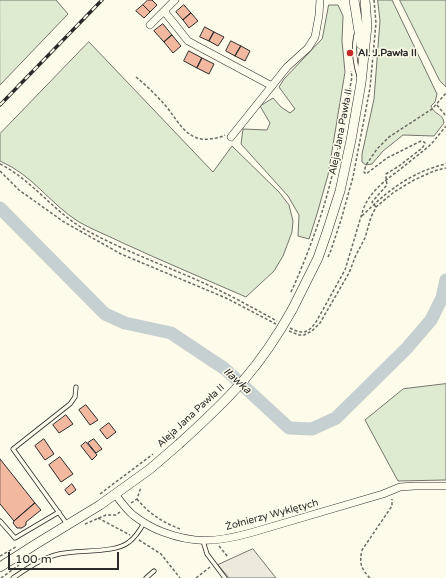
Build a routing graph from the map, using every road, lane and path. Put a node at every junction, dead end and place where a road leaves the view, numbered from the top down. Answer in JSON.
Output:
{"nodes":[{"id":1,"x":175,"y":0,"type":"edge"},
{"id":2,"x":320,"y":0,"type":"edge"},
{"id":3,"x":354,"y":0,"type":"edge"},
{"id":4,"x":365,"y":0,"type":"edge"},
{"id":5,"x":164,"y":11,"type":"junction"},
{"id":6,"x":150,"y":25,"type":"dead end"},
{"id":7,"x":359,"y":27,"type":"junction"},
{"id":8,"x":364,"y":58,"type":"junction"},
{"id":9,"x":351,"y":70,"type":"dead end"},
{"id":10,"x":136,"y":77,"type":"dead end"},
{"id":11,"x":361,"y":83,"type":"junction"},
{"id":12,"x":272,"y":86,"type":"junction"},
{"id":13,"x":446,"y":93,"type":"edge"},
{"id":14,"x":436,"y":104,"type":"junction"},
{"id":15,"x":446,"y":116,"type":"edge"},
{"id":16,"x":446,"y":126,"type":"edge"},
{"id":17,"x":237,"y":129,"type":"junction"},
{"id":18,"x":231,"y":137,"type":"dead end"},
{"id":19,"x":0,"y":164,"type":"edge"},
{"id":20,"x":446,"y":164,"type":"edge"},
{"id":21,"x":446,"y":168,"type":"edge"},
{"id":22,"x":0,"y":171,"type":"edge"},
{"id":23,"x":386,"y":180,"type":"junction"},
{"id":24,"x":374,"y":204,"type":"junction"},
{"id":25,"x":376,"y":208,"type":"junction"},
{"id":26,"x":361,"y":218,"type":"junction"},
{"id":27,"x":290,"y":293,"type":"dead end"},
{"id":28,"x":280,"y":322,"type":"dead end"},
{"id":29,"x":278,"y":325,"type":"dead end"},
{"id":30,"x":286,"y":326,"type":"dead end"},
{"id":31,"x":284,"y":328,"type":"dead end"},
{"id":32,"x":76,"y":387,"type":"dead end"},
{"id":33,"x":156,"y":452,"type":"dead end"},
{"id":34,"x":446,"y":486,"type":"edge"},
{"id":35,"x":390,"y":492,"type":"junction"},
{"id":36,"x":115,"y":494,"type":"junction"},
{"id":37,"x":95,"y":497,"type":"dead end"},
{"id":38,"x":138,"y":498,"type":"dead end"},
{"id":39,"x":59,"y":512,"type":"junction"},
{"id":40,"x":98,"y":518,"type":"dead end"},
{"id":41,"x":0,"y":521,"type":"edge"},
{"id":42,"x":144,"y":523,"type":"junction"},
{"id":43,"x":68,"y":525,"type":"junction"},
{"id":44,"x":185,"y":531,"type":"dead end"},
{"id":45,"x":134,"y":537,"type":"junction"},
{"id":46,"x":217,"y":540,"type":"junction"},
{"id":47,"x":203,"y":541,"type":"junction"},
{"id":48,"x":20,"y":545,"type":"dead end"},
{"id":49,"x":0,"y":556,"type":"edge"},
{"id":50,"x":228,"y":557,"type":"dead end"},
{"id":51,"x":213,"y":564,"type":"junction"},
{"id":52,"x":0,"y":567,"type":"edge"},
{"id":53,"x":154,"y":571,"type":"dead end"},
{"id":54,"x":13,"y":578,"type":"edge"},
{"id":55,"x":146,"y":578,"type":"edge"},
{"id":56,"x":180,"y":578,"type":"edge"},
{"id":57,"x":196,"y":578,"type":"edge"},
{"id":58,"x":225,"y":578,"type":"edge"},
{"id":59,"x":370,"y":578,"type":"edge"}],
"edges":[{"from":1,"to":5,"type":"street"},
{"from":2,"to":12,"type":"street"},
{"from":3,"to":7,"type":"main road","name":"Aleja Jana Pawła II"},
{"from":4,"to":8,"type":"main road","name":"Aleja Jana Pawła II"},
{"from":5,"to":6,"type":"street"},
{"from":5,"to":12,"type":"street"},
{"from":7,"to":8,"type":"main road","name":"Aleja Jana Pawła II"},
{"from":7,"to":11,"type":"lane"},
{"from":8,"to":11,"type":"main road","name":"Aleja Jana Pawła II"},
{"from":9,"to":27,"type":"path"},
{"from":10,"to":17,"type":"path"},
{"from":11,"to":36,"type":"main road","name":"Aleja Jana Pawła II","bridge":true},
{"from":12,"to":17,"type":"street"},
{"from":13,"to":14,"type":"path"},
{"from":14,"to":15,"type":"path"},
{"from":14,"to":23,"type":"path"},
{"from":16,"to":23,"type":"path"},
{"from":17,"to":18,"type":"street"},
{"from":19,"to":28,"type":"path"},
{"from":20,"to":24,"type":"path"},
{"from":21,"to":25,"type":"path"},
{"from":22,"to":29,"type":"path"},
{"from":23,"to":24,"type":"path"},
{"from":23,"to":26,"type":"path"},
{"from":24,"to":25,"type":"path"},
{"from":24,"to":26,"type":"path"},
{"from":25,"to":31,"type":"path"},
{"from":26,"to":30,"type":"path"},
{"from":32,"to":39,"type":"lane"},
{"from":33,"to":37,"type":"path"},
{"from":34,"to":35,"type":"street","name":"Żołnierzy Wyklętych"},
{"from":35,"to":46,"type":"street","name":"Żołnierzy Wyklętych"},
{"from":35,"to":59,"type":"path"},
{"from":36,"to":42,"type":"street","name":"Żołnierzy Wyklętych"},
{"from":36,"to":43,"type":"main road","name":"Aleja Jana Pawła II"},
{"from":38,"to":44,"type":"path"},
{"from":39,"to":41,"type":"lane"},
{"from":39,"to":43,"type":"lane"},
{"from":40,"to":45,"type":"path"},
{"from":42,"to":45,"type":"lane"},
{"from":42,"to":47,"type":"street","name":"Żołnierzy Wyklętych"},
{"from":43,"to":52,"type":"main road","name":"Aleja Jana Pawła II"},
{"from":45,"to":54,"type":"lane"},
{"from":45,"to":56,"type":"path"},
{"from":46,"to":47,"type":"street","name":"Żołnierzy Wyklętych"},
{"from":46,"to":50,"type":"path"},
{"from":47,"to":51,"type":"lane"},
{"from":48,"to":49,"type":"path"},
{"from":51,"to":57,"type":"path"},
{"from":51,"to":58,"type":"lane"},
{"from":53,"to":55,"type":"lane"}]}
